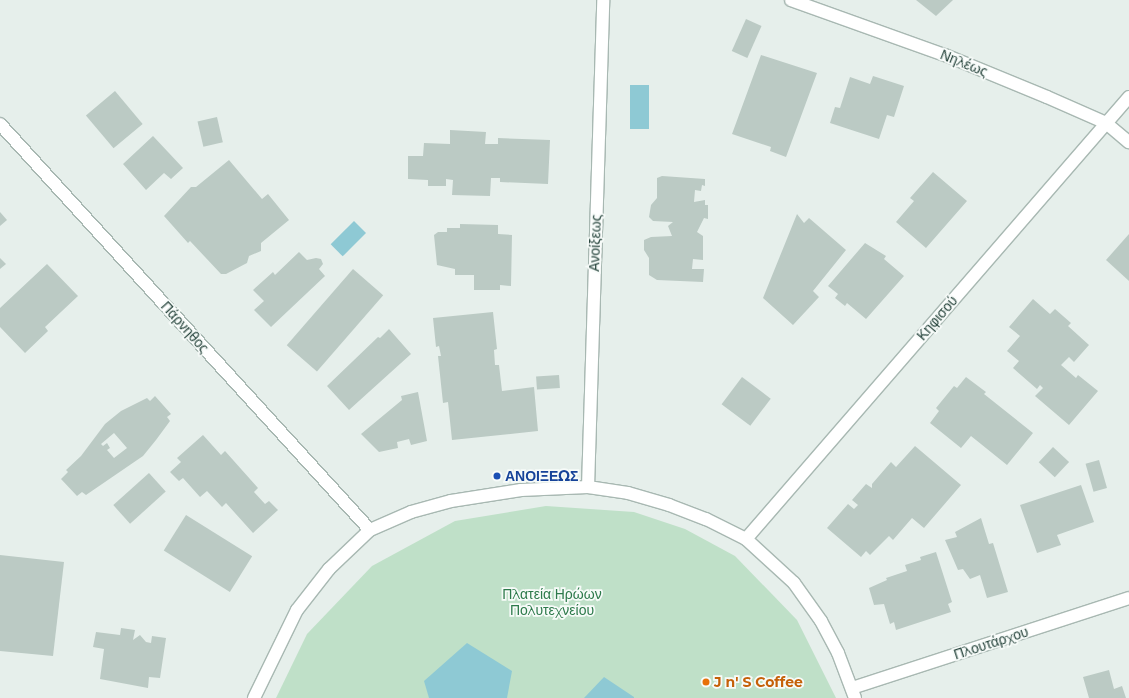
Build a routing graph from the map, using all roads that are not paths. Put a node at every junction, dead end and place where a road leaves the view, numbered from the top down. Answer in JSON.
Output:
{"nodes":[{"id":1,"x":603,"y":0,"type":"edge"},
{"id":2,"x":791,"y":0,"type":"edge"},
{"id":3,"x":1129,"y":97,"type":"edge"},
{"id":4,"x":1106,"y":123,"type":"junction"},
{"id":5,"x":0,"y":124,"type":"edge"},
{"id":6,"x":1129,"y":142,"type":"edge"},
{"id":7,"x":588,"y":486,"type":"junction"},
{"id":8,"x":370,"y":530,"type":"junction"},
{"id":9,"x":746,"y":539,"type":"junction"},
{"id":10,"x":1129,"y":598,"type":"edge"},
{"id":11,"x":854,"y":693,"type":"edge"},
{"id":12,"x":254,"y":698,"type":"edge"}],
"edges":[{"from":1,"to":7,"type":"street","name":"Ανοίξεως"},
{"from":2,"to":4,"type":"street","name":"Νηλέως"},
{"from":3,"to":4,"type":"street","name":"Κηφισού"},
{"from":4,"to":6,"type":"street","name":"Νηλέως"},
{"from":4,"to":9,"type":"street","name":"Κηφισού"},
{"from":5,"to":8,"type":"street","name":"Πάρνηθος"},
{"from":7,"to":8,"type":"street"},
{"from":7,"to":9,"type":"street"},
{"from":8,"to":12,"type":"street"},
{"from":9,"to":11,"type":"street"},
{"from":10,"to":11,"type":"street","name":"Πλουτάρχου"}]}
